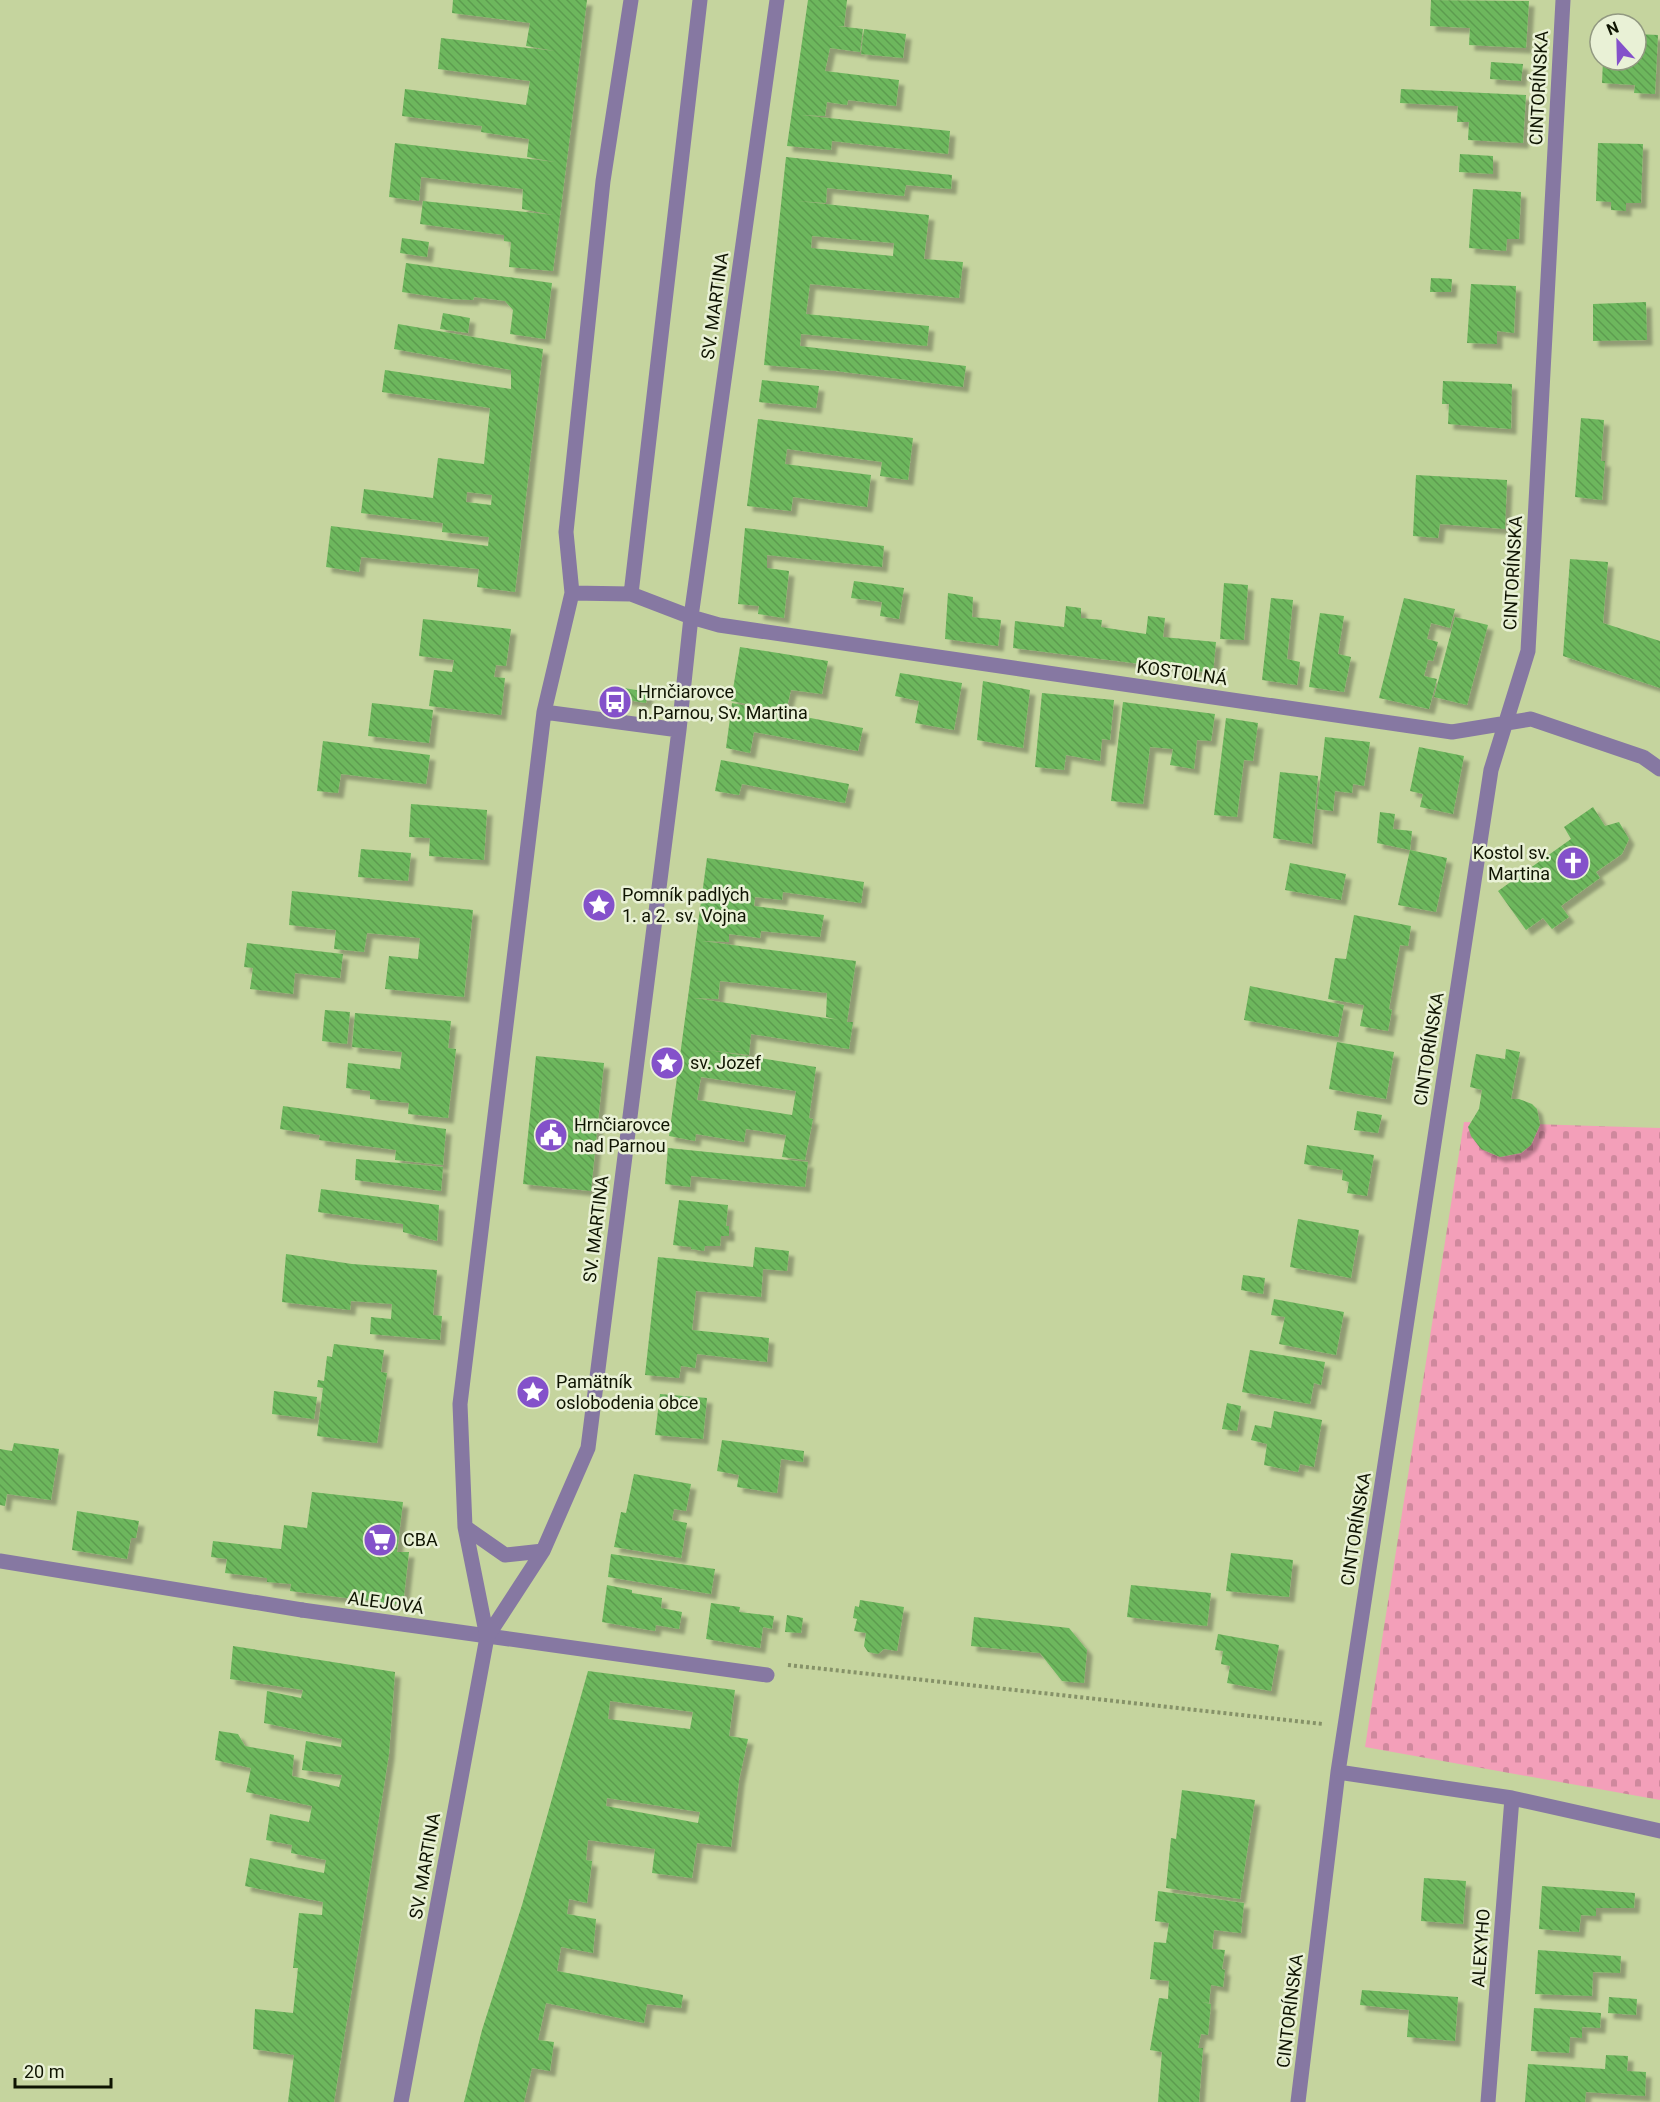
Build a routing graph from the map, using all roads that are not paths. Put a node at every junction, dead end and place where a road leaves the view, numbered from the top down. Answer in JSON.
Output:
{"nodes":[{"id":1,"x":631,"y":0,"type":"edge"},
{"id":2,"x":700,"y":0,"type":"edge"},
{"id":3,"x":777,"y":0,"type":"edge"},
{"id":4,"x":1563,"y":0,"type":"edge"},
{"id":5,"x":572,"y":593,"type":"junction"},
{"id":6,"x":631,"y":594,"type":"junction"},
{"id":7,"x":691,"y":617,"type":"junction"},
{"id":8,"x":544,"y":712,"type":"junction"},
{"id":9,"x":1505,"y":724,"type":"junction"},
{"id":10,"x":679,"y":730,"type":"junction"},
{"id":11,"x":1660,"y":769,"type":"edge"},
{"id":12,"x":465,"y":1527,"type":"junction"},
{"id":13,"x":543,"y":1551,"type":"junction"},
{"id":14,"x":0,"y":1561,"type":"edge"},
{"id":15,"x":487,"y":1637,"type":"junction"},
{"id":16,"x":768,"y":1675,"type":"dead end"},
{"id":17,"x":1338,"y":1772,"type":"junction"},
{"id":18,"x":1512,"y":1798,"type":"junction"},
{"id":19,"x":1660,"y":1831,"type":"edge"},
{"id":20,"x":401,"y":2102,"type":"edge"},
{"id":21,"x":1298,"y":2102,"type":"edge"},
{"id":22,"x":1488,"y":2102,"type":"edge"}],
"edges":[{"from":1,"to":5,"type":"street","name":"SV. MARTINA"},
{"from":2,"to":6,"type":"street"},
{"from":3,"to":7,"type":"street","name":"SV. MARTINA"},
{"from":4,"to":9,"type":"street","name":"CINTORÍNSKA"},
{"from":5,"to":6,"type":"street"},
{"from":5,"to":8,"type":"street","name":"SV. MARTINA"},
{"from":6,"to":7,"type":"street"},
{"from":7,"to":9,"type":"street","name":"KOSTOLNÁ"},
{"from":7,"to":10,"type":"street","name":"SV. MARTINA"},
{"from":8,"to":10,"type":"street"},
{"from":8,"to":12,"type":"street","name":"SV. MARTINA"},
{"from":9,"to":11,"type":"street","name":"KOSTOLNÁ"},
{"from":9,"to":17,"type":"street","name":"CINTORÍNSKA"},
{"from":10,"to":13,"type":"street","name":"SV. MARTINA"},
{"from":12,"to":13,"type":"street"},
{"from":12,"to":15,"type":"street","name":"SV. MARTINA"},
{"from":13,"to":15,"type":"street","name":"SV. MARTINA"},
{"from":14,"to":15,"type":"street","name":"ALEJOVÁ"},
{"from":15,"to":16,"type":"street","name":"ALEJOVÁ"},
{"from":15,"to":20,"type":"street","name":"SV. MARTINA"},
{"from":17,"to":18,"type":"street"},
{"from":17,"to":21,"type":"street","name":"CINTORÍNSKA"},
{"from":18,"to":19,"type":"street"},
{"from":18,"to":22,"type":"street","name":"ALEXYHO"}]}
